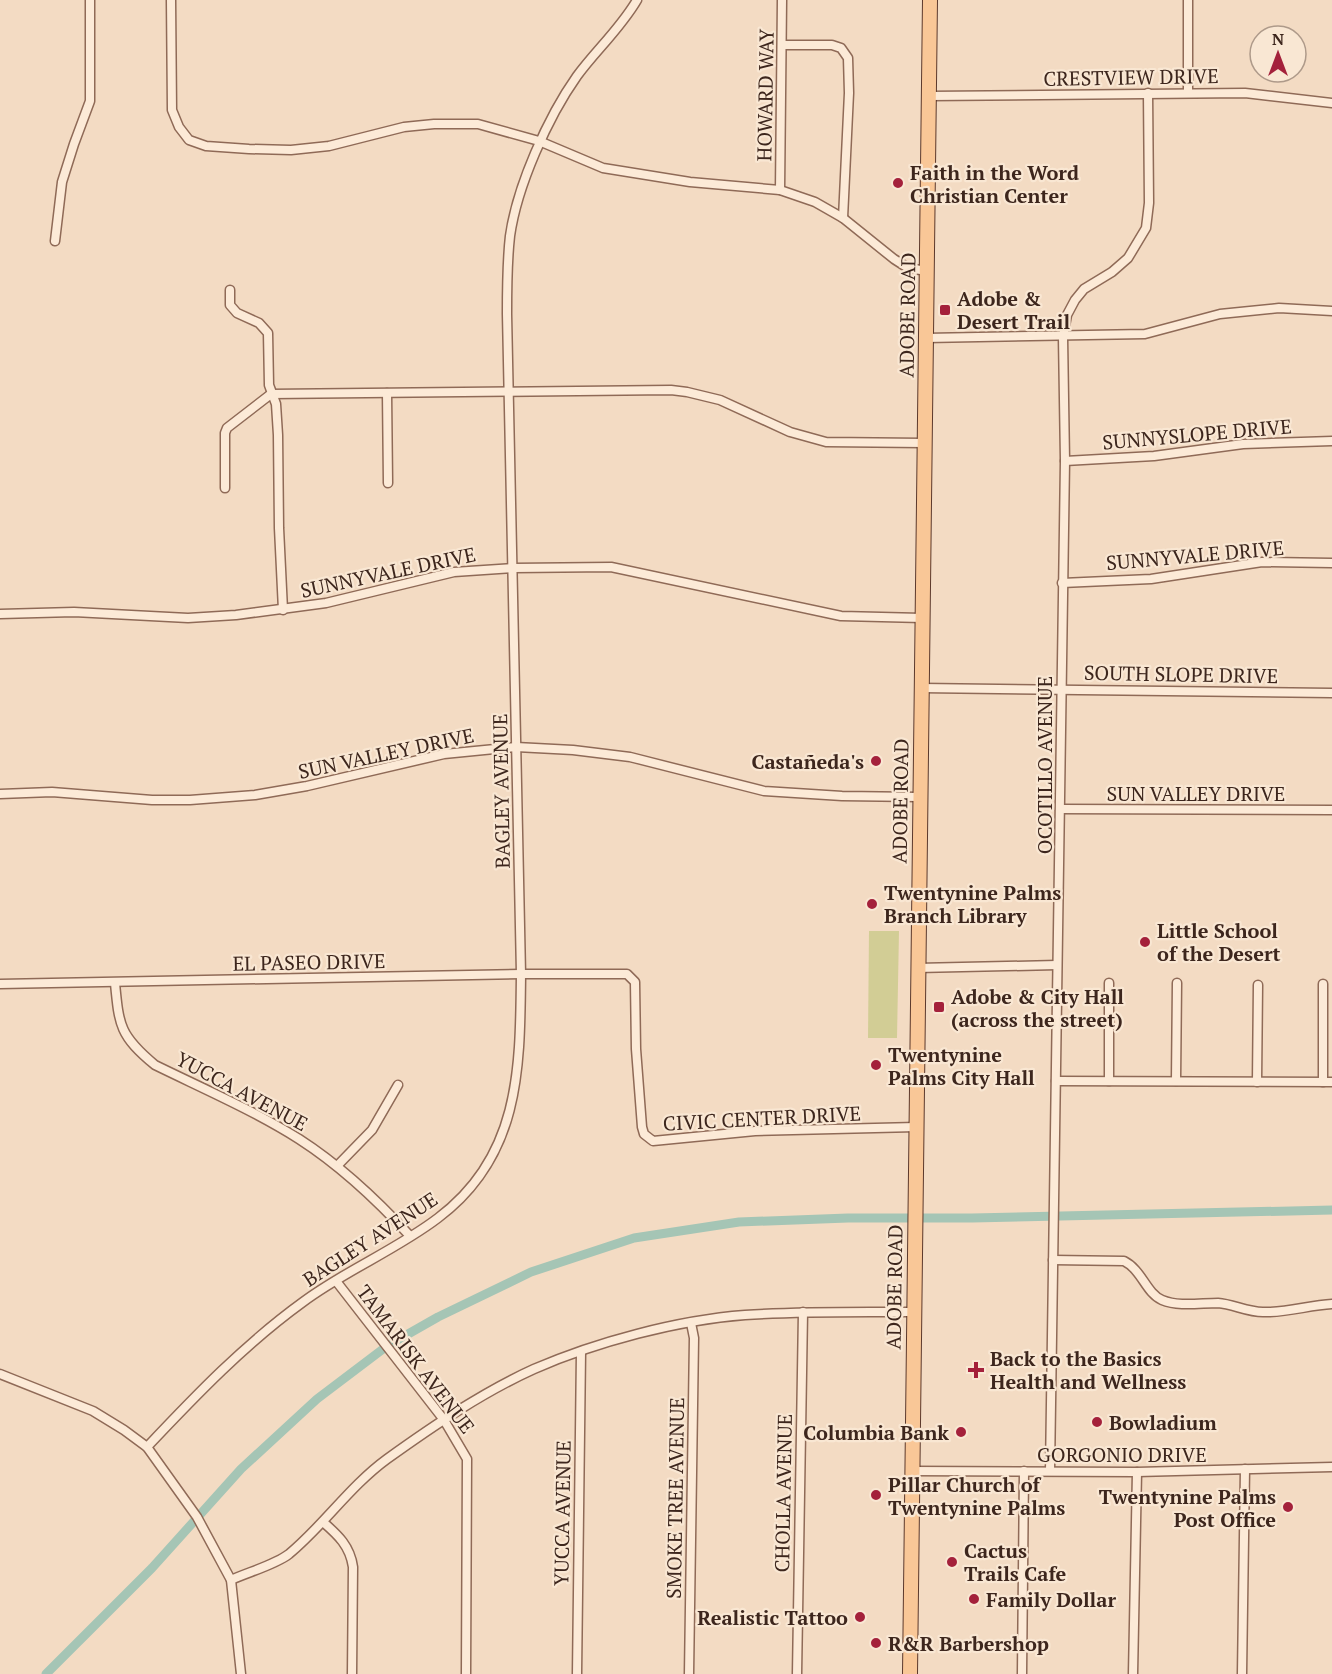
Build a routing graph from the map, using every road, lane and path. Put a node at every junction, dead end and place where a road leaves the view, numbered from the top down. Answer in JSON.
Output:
{"nodes":[{"id":1,"x":90,"y":0,"type":"edge"},
{"id":2,"x":171,"y":0,"type":"edge"},
{"id":3,"x":637,"y":0,"type":"edge"},
{"id":4,"x":782,"y":0,"type":"edge"},
{"id":5,"x":930,"y":0,"type":"edge"},
{"id":6,"x":1188,"y":0,"type":"edge"},
{"id":7,"x":783,"y":45,"type":"junction"},
{"id":8,"x":1148,"y":93,"type":"junction"},
{"id":9,"x":1188,"y":93,"type":"junction"},
{"id":10,"x":929,"y":96,"type":"junction"},
{"id":11,"x":1332,"y":103,"type":"edge"},
{"id":12,"x":539,"y":141,"type":"junction"},
{"id":13,"x":780,"y":190,"type":"junction"},
{"id":14,"x":843,"y":218,"type":"junction"},
{"id":15,"x":55,"y":241,"type":"dead end"},
{"id":16,"x":927,"y":271,"type":"junction"},
{"id":17,"x":230,"y":290,"type":"dead end"},
{"id":18,"x":1332,"y":311,"type":"edge"},
{"id":19,"x":1063,"y":337,"type":"junction"},
{"id":20,"x":926,"y":338,"type":"junction"},
{"id":21,"x":509,"y":392,"type":"junction"},
{"id":22,"x":387,"y":393,"type":"junction"},
{"id":23,"x":271,"y":394,"type":"junction"},
{"id":24,"x":1332,"y":441,"type":"edge"},
{"id":25,"x":924,"y":443,"type":"junction"},
{"id":26,"x":1065,"y":461,"type":"junction"},
{"id":27,"x":388,"y":483,"type":"dead end"},
{"id":28,"x":225,"y":488,"type":"dead end"},
{"id":29,"x":1332,"y":563,"type":"edge"},
{"id":30,"x":514,"y":568,"type":"junction"},
{"id":31,"x":1062,"y":583,"type":"junction"},
{"id":32,"x":283,"y":610,"type":"junction"},
{"id":33,"x":0,"y":614,"type":"edge"},
{"id":34,"x":922,"y":618,"type":"junction"},
{"id":35,"x":921,"y":688,"type":"junction"},
{"id":36,"x":1061,"y":689,"type":"junction"},
{"id":37,"x":1332,"y":693,"type":"edge"},
{"id":38,"x":516,"y":747,"type":"junction"},
{"id":39,"x":0,"y":794,"type":"edge"},
{"id":40,"x":919,"y":797,"type":"junction"},
{"id":41,"x":1060,"y":809,"type":"junction"},
{"id":42,"x":1332,"y":810,"type":"edge"},
{"id":43,"x":1058,"y":965,"type":"junction"},
{"id":44,"x":917,"y":968,"type":"junction"},
{"id":45,"x":521,"y":974,"type":"junction"},
{"id":46,"x":115,"y":983,"type":"junction"},
{"id":47,"x":1110,"y":983,"type":"dead end"},
{"id":48,"x":1177,"y":983,"type":"dead end"},
{"id":49,"x":0,"y":984,"type":"edge"},
{"id":50,"x":1323,"y":984,"type":"dead end"},
{"id":51,"x":1258,"y":985,"type":"dead end"},
{"id":52,"x":1056,"y":1081,"type":"junction"},
{"id":53,"x":1109,"y":1081,"type":"junction"},
{"id":54,"x":1176,"y":1081,"type":"junction"},
{"id":55,"x":1257,"y":1082,"type":"junction"},
{"id":56,"x":1327,"y":1082,"type":"edge"},
{"id":57,"x":398,"y":1085,"type":"dead end"},
{"id":58,"x":916,"y":1127,"type":"junction"},
{"id":59,"x":647,"y":1137,"type":"joint"},
{"id":60,"x":337,"y":1166,"type":"junction"},
{"id":61,"x":410,"y":1236,"type":"junction"},
{"id":62,"x":1053,"y":1260,"type":"junction"},
{"id":63,"x":336,"y":1281,"type":"junction"},
{"id":64,"x":1332,"y":1304,"type":"edge"},
{"id":65,"x":803,"y":1312,"type":"junction"},
{"id":66,"x":913,"y":1312,"type":"junction"},
{"id":67,"x":691,"y":1323,"type":"junction"},
{"id":68,"x":581,"y":1352,"type":"junction"},
{"id":69,"x":0,"y":1374,"type":"edge"},
{"id":70,"x":444,"y":1420,"type":"junction"},
{"id":71,"x":147,"y":1447,"type":"junction"},
{"id":72,"x":1332,"y":1467,"type":"edge"},
{"id":73,"x":1245,"y":1469,"type":"junction"},
{"id":74,"x":912,"y":1471,"type":"junction"},
{"id":75,"x":1024,"y":1471,"type":"junction"},
{"id":76,"x":1050,"y":1471,"type":"junction"},
{"id":77,"x":1137,"y":1472,"type":"junction"},
{"id":78,"x":323,"y":1522,"type":"junction"},
{"id":79,"x":231,"y":1580,"type":"junction"},
{"id":80,"x":241,"y":1674,"type":"edge"},
{"id":81,"x":352,"y":1674,"type":"edge"},
{"id":82,"x":466,"y":1674,"type":"edge"},
{"id":83,"x":577,"y":1674,"type":"edge"},
{"id":84,"x":689,"y":1674,"type":"edge"},
{"id":85,"x":797,"y":1674,"type":"edge"},
{"id":86,"x":910,"y":1674,"type":"edge"},
{"id":87,"x":1022,"y":1674,"type":"edge"},
{"id":88,"x":1133,"y":1674,"type":"edge"},
{"id":89,"x":1242,"y":1674,"type":"edge"}],
"edges":[{"from":1,"to":15,"type":"street"},
{"from":2,"to":12,"type":"street"},
{"from":3,"to":12,"type":"street","name":"BAGLEY AVENUE"},
{"from":4,"to":7,"type":"street","name":"HOWARD WAY"},
{"from":5,"to":10,"type":"main road","name":"ADOBE ROAD"},
{"from":6,"to":9,"type":"street"},
{"from":7,"to":13,"type":"street","name":"HOWARD WAY"},
{"from":7,"to":14,"type":"street"},
{"from":8,"to":9,"type":"street","name":"CRESTVIEW DRIVE"},
{"from":8,"to":10,"type":"street","name":"CRESTVIEW DRIVE"},
{"from":8,"to":19,"type":"street","name":"OCOTILLO AVENUE"},
{"from":9,"to":11,"type":"street","name":"CRESTVIEW DRIVE"},
{"from":10,"to":16,"type":"main road","name":"ADOBE ROAD"},
{"from":12,"to":13,"type":"street"},
{"from":12,"to":21,"type":"street","name":"BAGLEY AVENUE"},
{"from":13,"to":14,"type":"street"},
{"from":14,"to":16,"type":"street"},
{"from":16,"to":20,"type":"main road","name":"ADOBE ROAD"},
{"from":17,"to":23,"type":"street"},
{"from":18,"to":19,"type":"street"},
{"from":19,"to":20,"type":"street"},
{"from":19,"to":26,"type":"street","name":"OCOTILLO AVENUE"},
{"from":20,"to":25,"type":"main road","name":"ADOBE ROAD"},
{"from":21,"to":22,"type":"street"},
{"from":21,"to":25,"type":"street"},
{"from":21,"to":30,"type":"street","name":"BAGLEY AVENUE"},
{"from":22,"to":23,"type":"street"},
{"from":22,"to":27,"type":"street"},
{"from":23,"to":28,"type":"street"},
{"from":23,"to":32,"type":"street"},
{"from":24,"to":26,"type":"street","name":"SUNNYSLOPE DRIVE"},
{"from":25,"to":34,"type":"main road","name":"ADOBE ROAD"},
{"from":26,"to":31,"type":"street","name":"OCOTILLO AVENUE"},
{"from":29,"to":31,"type":"street","name":"SUNNYVALE DRIVE"},
{"from":30,"to":32,"type":"street","name":"SUNNYVALE DRIVE"},
{"from":30,"to":34,"type":"street","name":"SUNNYVALE DRIVE"},
{"from":30,"to":38,"type":"street","name":"BAGLEY AVENUE"},
{"from":31,"to":36,"type":"street","name":"OCOTILLO AVENUE"},
{"from":32,"to":33,"type":"street","name":"SUNNYVALE DRIVE"},
{"from":34,"to":35,"type":"main road","name":"ADOBE ROAD"},
{"from":35,"to":36,"type":"street","name":"SOUTH SLOPE DRIVE"},
{"from":35,"to":40,"type":"main road","name":"ADOBE ROAD"},
{"from":36,"to":37,"type":"street","name":"SOUTH SLOPE DRIVE"},
{"from":36,"to":41,"type":"street","name":"OCOTILLO AVENUE"},
{"from":38,"to":39,"type":"street","name":"SUN VALLEY DRIVE"},
{"from":38,"to":40,"type":"street","name":"SUN VALLEY DRIVE"},
{"from":38,"to":45,"type":"street","name":"BAGLEY AVENUE"},
{"from":40,"to":44,"type":"main road","name":"ADOBE ROAD"},
{"from":41,"to":42,"type":"street","name":"SUN VALLEY DRIVE"},
{"from":41,"to":43,"type":"street","name":"OCOTILLO AVENUE"},
{"from":43,"to":44,"type":"street"},
{"from":43,"to":52,"type":"street","name":"OCOTILLO AVENUE"},
{"from":44,"to":58,"type":"main road","name":"ADOBE ROAD"},
{"from":45,"to":46,"type":"street","name":"EL PASEO DRIVE"},
{"from":45,"to":59,"type":"street","name":"EL PASEO DRIVE"},
{"from":45,"to":61,"type":"street","name":"BAGLEY AVENUE"},
{"from":46,"to":49,"type":"street","name":"EL PASEO DRIVE"},
{"from":46,"to":60,"type":"street","name":"YUCCA AVENUE"},
{"from":47,"to":53,"type":"street"},
{"from":48,"to":54,"type":"street"},
{"from":50,"to":56,"type":"street"},
{"from":51,"to":55,"type":"street"},
{"from":52,"to":53,"type":"street"},
{"from":52,"to":62,"type":"street","name":"OCOTILLO AVENUE"},
{"from":53,"to":54,"type":"street"},
{"from":54,"to":55,"type":"street"},
{"from":55,"to":56,"type":"street"},
{"from":57,"to":60,"type":"street"},
{"from":58,"to":59,"type":"street","name":"CIVIC CENTER DRIVE"},
{"from":58,"to":66,"type":"main road","name":"ADOBE ROAD"},
{"from":60,"to":61,"type":"street","name":"YUCCA AVENUE"},
{"from":61,"to":63,"type":"street","name":"BAGLEY AVENUE"},
{"from":62,"to":64,"type":"street"},
{"from":62,"to":76,"type":"street","name":"OCOTILLO AVENUE"},
{"from":63,"to":70,"type":"street","name":"TAMARISK AVENUE"},
{"from":63,"to":71,"type":"street","name":"BAGLEY AVENUE"},
{"from":65,"to":66,"type":"street"},
{"from":65,"to":67,"type":"street"},
{"from":65,"to":85,"type":"street","name":"CHOLLA AVENUE"},
{"from":66,"to":74,"type":"main road","name":"ADOBE ROAD"},
{"from":67,"to":68,"type":"street"},
{"from":67,"to":84,"type":"street","name":"SMOKE TREE AVENUE"},
{"from":68,"to":70,"type":"street"},
{"from":68,"to":83,"type":"street","name":"YUCCA AVENUE"},
{"from":69,"to":71,"type":"street"},
{"from":70,"to":78,"type":"street"},
{"from":70,"to":82,"type":"street","name":"TAMARISK AVENUE"},
{"from":71,"to":79,"type":"street"},
{"from":72,"to":73,"type":"street","name":"GORGONIO DRIVE"},
{"from":73,"to":77,"type":"street","name":"GORGONIO DRIVE"},
{"from":73,"to":89,"type":"street"},
{"from":74,"to":75,"type":"street","name":"GORGONIO DRIVE"},
{"from":74,"to":86,"type":"main road","name":"ADOBE ROAD"},
{"from":75,"to":76,"type":"street","name":"GORGONIO DRIVE"},
{"from":75,"to":87,"type":"street"},
{"from":76,"to":77,"type":"street","name":"GORGONIO DRIVE"},
{"from":77,"to":88,"type":"street"},
{"from":78,"to":79,"type":"street"},
{"from":78,"to":81,"type":"street"},
{"from":79,"to":80,"type":"street"}]}
